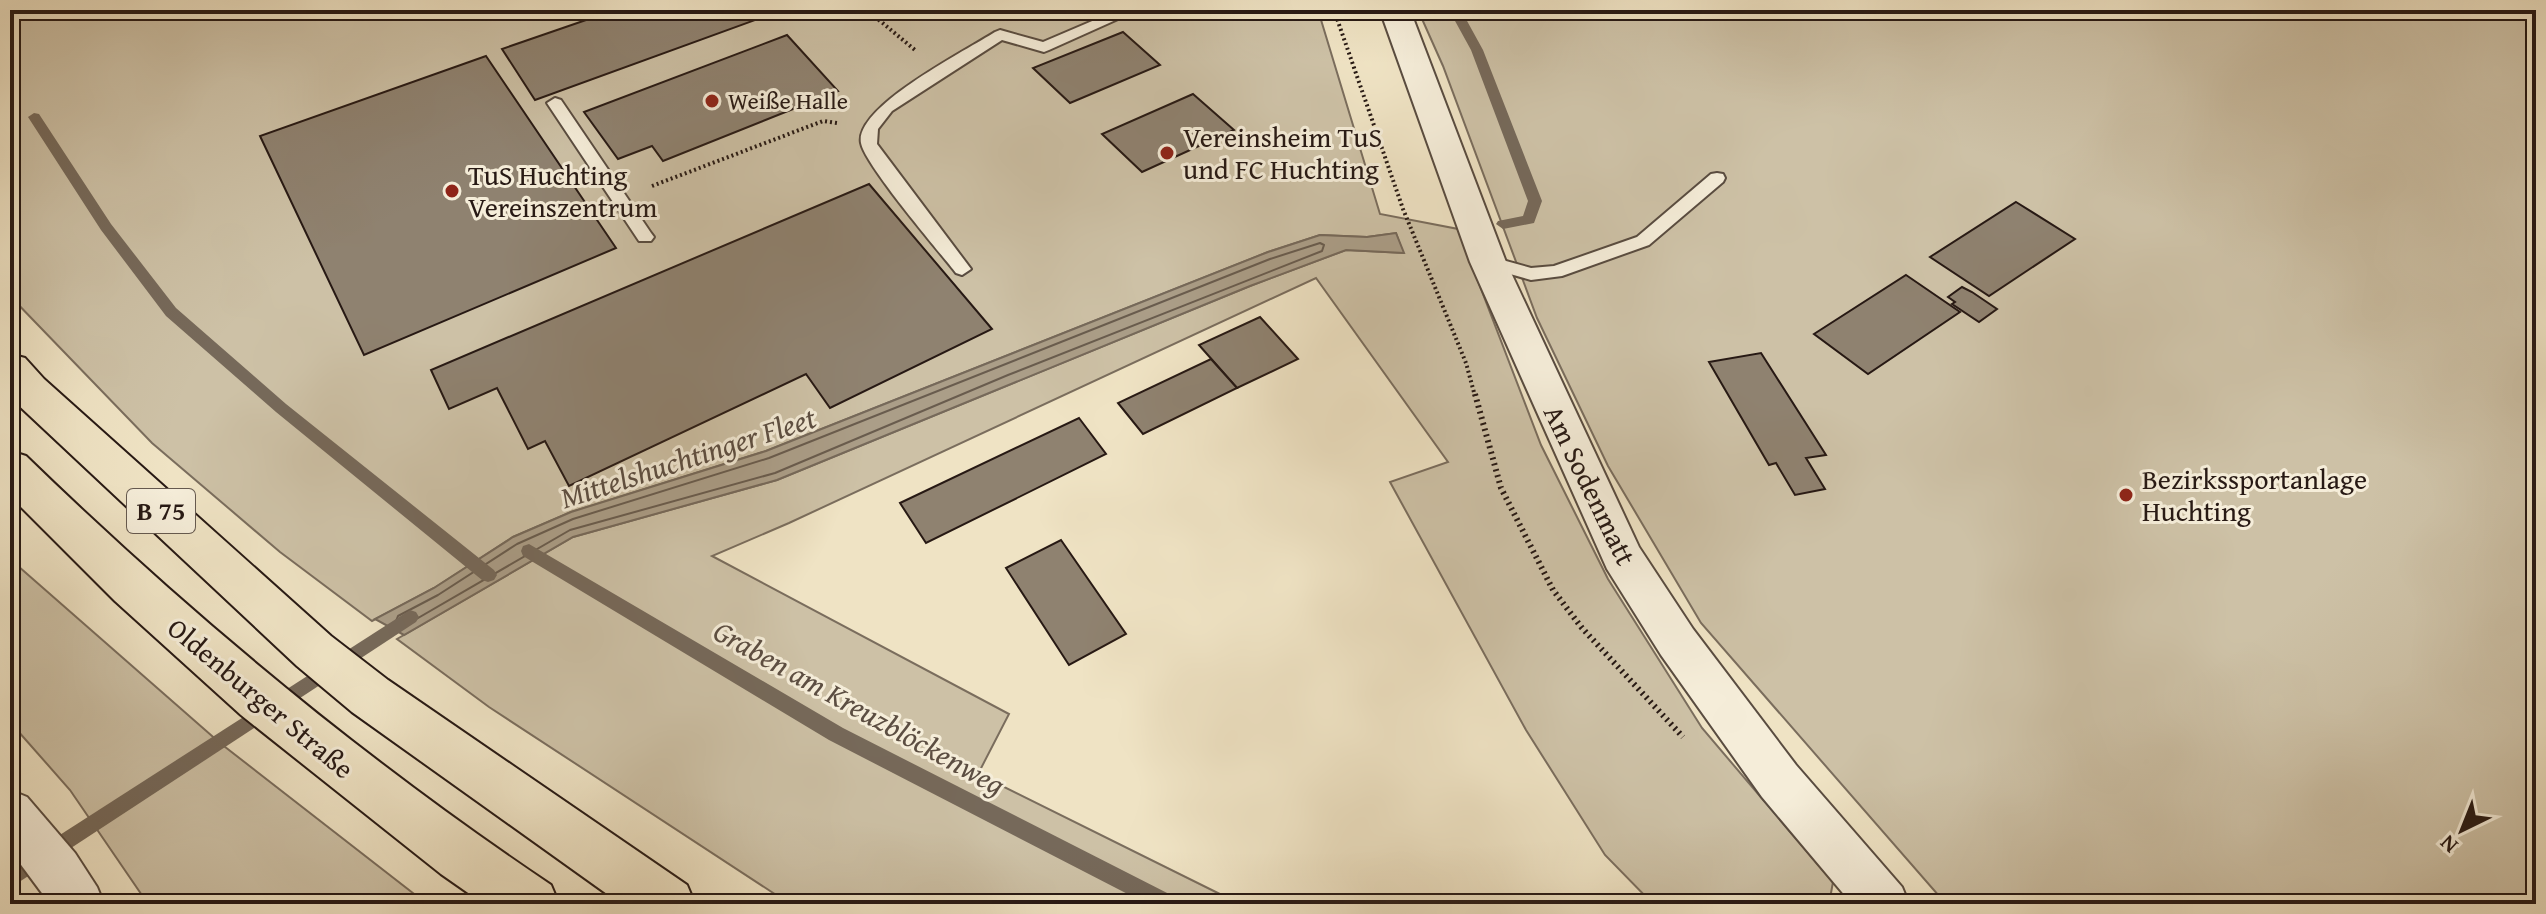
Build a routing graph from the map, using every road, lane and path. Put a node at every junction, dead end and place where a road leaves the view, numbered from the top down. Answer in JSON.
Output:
{"nodes":[{"id":1,"x":867,"y":10,"type":"edge"},
{"id":2,"x":1131,"y":10,"type":"edge"},
{"id":3,"x":1334,"y":10,"type":"edge"},
{"id":4,"x":1395,"y":10,"type":"edge"},
{"id":5,"x":941,"y":72,"type":"junction"},
{"id":6,"x":555,"y":103,"type":"dead end"},
{"id":7,"x":870,"y":128,"type":"junction"},
{"id":8,"x":1717,"y":178,"type":"dead end"},
{"id":9,"x":620,"y":198,"type":"junction"},
{"id":10,"x":645,"y":237,"type":"dead end"},
{"id":11,"x":1421,"y":251,"type":"dead end"},
{"id":12,"x":1488,"y":262,"type":"junction"},
{"id":13,"x":962,"y":269,"type":"dead end"},
{"id":14,"x":10,"y":369,"type":"edge"},
{"id":15,"x":10,"y":468,"type":"edge"},
{"id":16,"x":18,"y":822,"type":"edge"},
{"id":17,"x":68,"y":887,"type":"edge"},
{"id":18,"x":531,"y":904,"type":"edge"},
{"id":19,"x":667,"y":904,"type":"edge"},
{"id":20,"x":1884,"y":904,"type":"edge"}],
"edges":[{"from":1,"to":5,"type":"path"},
{"from":2,"to":5,"type":"lane"},
{"from":3,"to":11,"type":"path"},
{"from":4,"to":12,"type":"street","name":"Am Sodenmatt"},
{"from":5,"to":7,"type":"lane"},
{"from":6,"to":9,"type":"lane"},
{"from":7,"to":9,"type":"path"},
{"from":7,"to":13,"type":"lane"},
{"from":8,"to":12,"type":"lane"},
{"from":9,"to":10,"type":"lane"},
{"from":12,"to":20,"type":"street","name":"Am Sodenmatt"},
{"from":14,"to":19,"type":"highway","number":"B 75"},
{"from":15,"to":18,"type":"highway","name":"Oldenburger Straße","number":"B 75"},
{"from":16,"to":17,"type":"street"}]}
